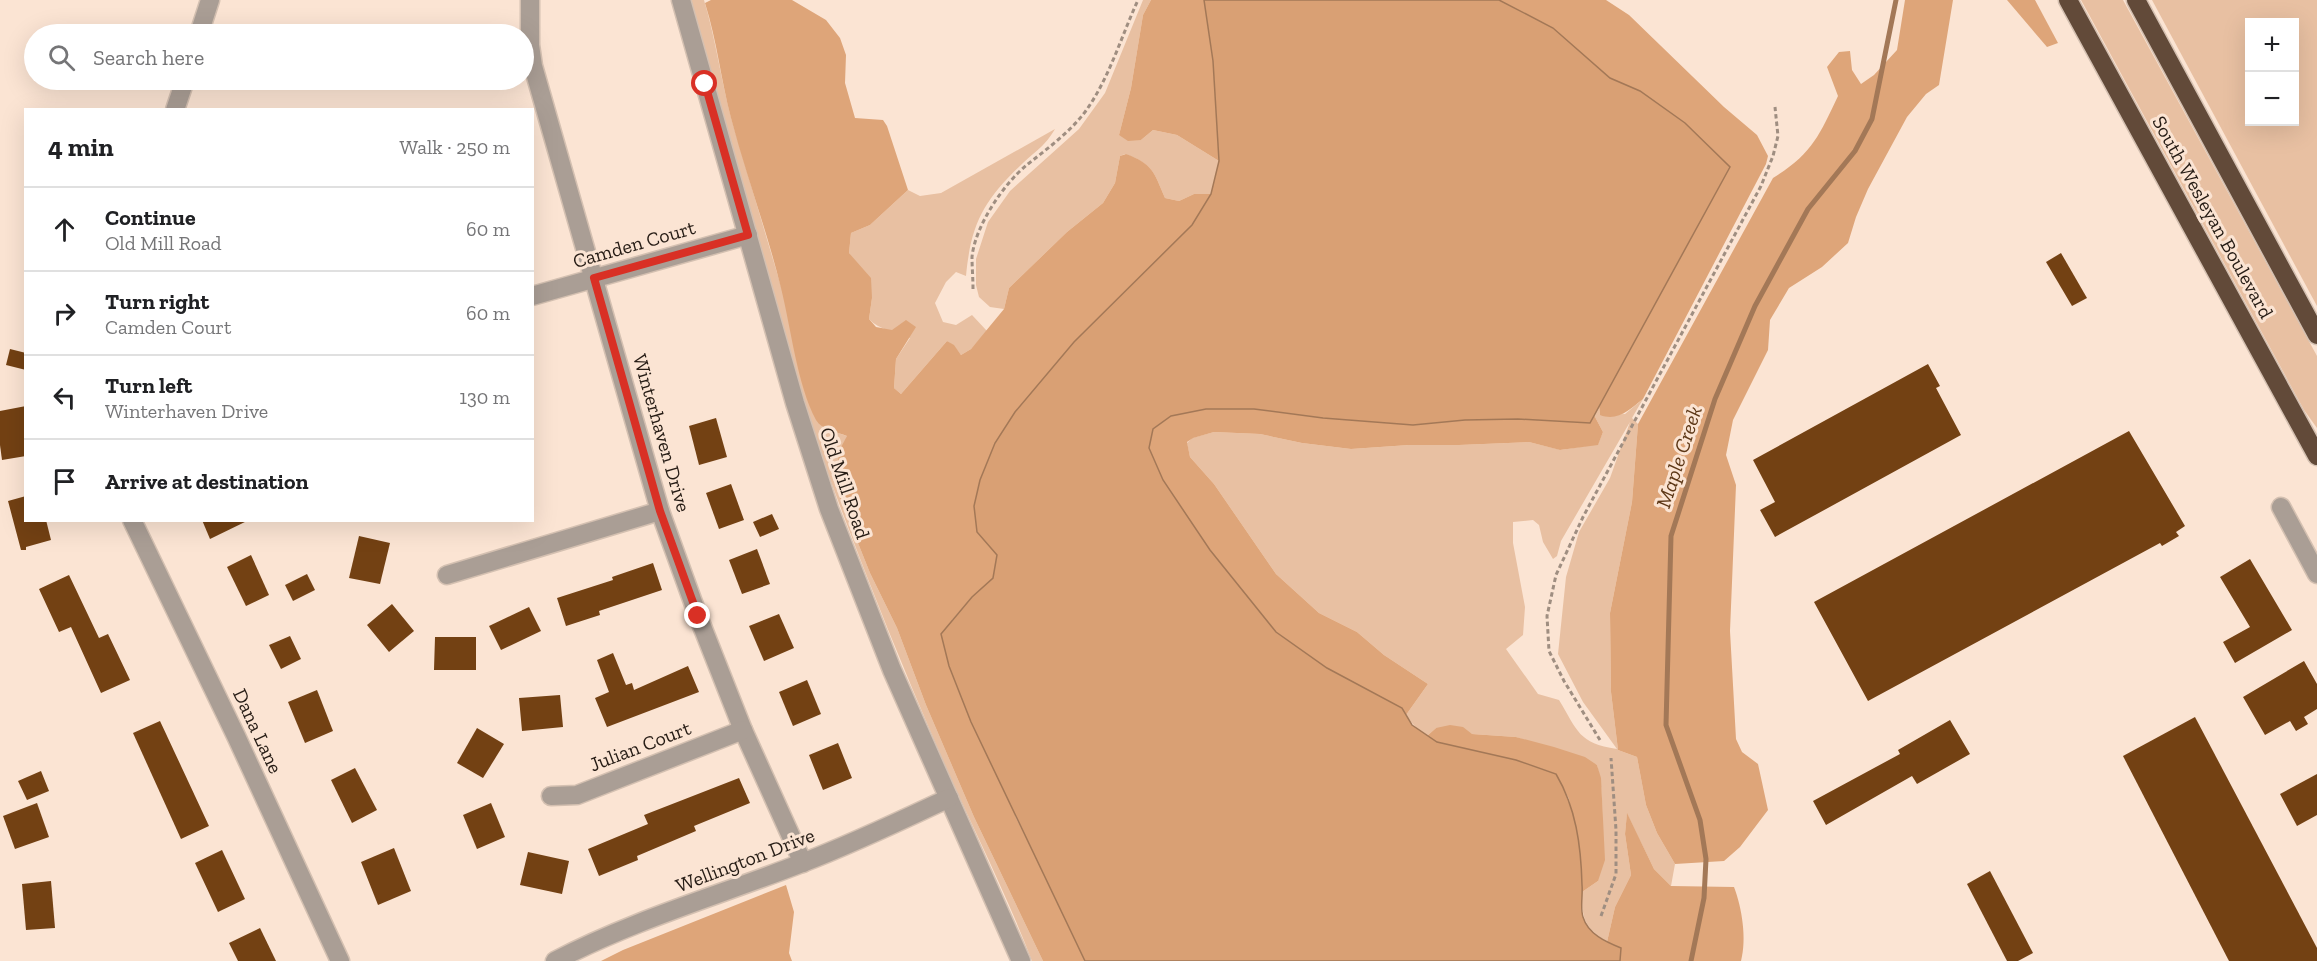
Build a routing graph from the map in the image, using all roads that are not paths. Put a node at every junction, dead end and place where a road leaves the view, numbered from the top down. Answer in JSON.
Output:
{"nodes":[{"id":1,"x":210,"y":0,"type":"edge"},
{"id":2,"x":530,"y":0,"type":"edge"},
{"id":3,"x":681,"y":0,"type":"edge"},
{"id":4,"x":2068,"y":0,"type":"edge"},
{"id":5,"x":2136,"y":0,"type":"edge"},
{"id":6,"x":202,"y":24,"type":"edge"},
{"id":7,"x":530,"y":24,"type":"edge"},
{"id":8,"x":534,"y":66,"type":"edge"},
{"id":9,"x":182,"y":90,"type":"edge"},
{"id":10,"x":176,"y":108,"type":"edge"},
{"id":11,"x":748,"y":235,"type":"junction"},
{"id":12,"x":594,"y":278,"type":"junction"},
{"id":13,"x":534,"y":295,"type":"edge"},
{"id":14,"x":2317,"y":335,"type":"edge"},
{"id":15,"x":2317,"y":456,"type":"edge"},
{"id":16,"x":2281,"y":507,"type":"dead end"},
{"id":17,"x":660,"y":511,"type":"junction"},
{"id":18,"x":133,"y":522,"type":"edge"},
{"id":19,"x":2317,"y":574,"type":"edge"},
{"id":20,"x":447,"y":575,"type":"dead end"},
{"id":21,"x":743,"y":730,"type":"junction"},
{"id":22,"x":551,"y":796,"type":"dead end"},
{"id":23,"x":949,"y":798,"type":"junction"},
{"id":24,"x":803,"y":863,"type":"junction"},
{"id":25,"x":340,"y":961,"type":"edge"},
{"id":26,"x":555,"y":961,"type":"edge"},
{"id":27,"x":1021,"y":961,"type":"edge"}],
"edges":[{"from":1,"to":6,"type":"street"},
{"from":2,"to":7,"type":"street","name":"Winterhaven Drive"},
{"from":3,"to":11,"type":"street","name":"Old Mill Road"},
{"from":4,"to":15,"type":"highway","name":"South Wesleyan Boulevard"},
{"from":5,"to":14,"type":"highway","name":"South Wesleyan Boulevard"},
{"from":8,"to":12,"type":"street","name":"Winterhaven Drive"},
{"from":9,"to":10,"type":"street"},
{"from":11,"to":12,"type":"street","name":"Camden Court"},
{"from":11,"to":23,"type":"street","name":"Old Mill Road"},
{"from":12,"to":13,"type":"street","name":"Camden Court"},
{"from":12,"to":17,"type":"street","name":"Winterhaven Drive"},
{"from":16,"to":19,"type":"street"},
{"from":17,"to":20,"type":"street"},
{"from":17,"to":21,"type":"street","name":"Winterhaven Drive"},
{"from":18,"to":25,"type":"street","name":"Dana Lane"},
{"from":21,"to":22,"type":"street","name":"Julian Court"},
{"from":21,"to":24,"type":"street","name":"Winterhaven Drive"},
{"from":23,"to":24,"type":"street","name":"Wellington Drive"},
{"from":23,"to":27,"type":"street","name":"Old Mill Road"},
{"from":24,"to":26,"type":"street","name":"Wellington Drive"}]}
